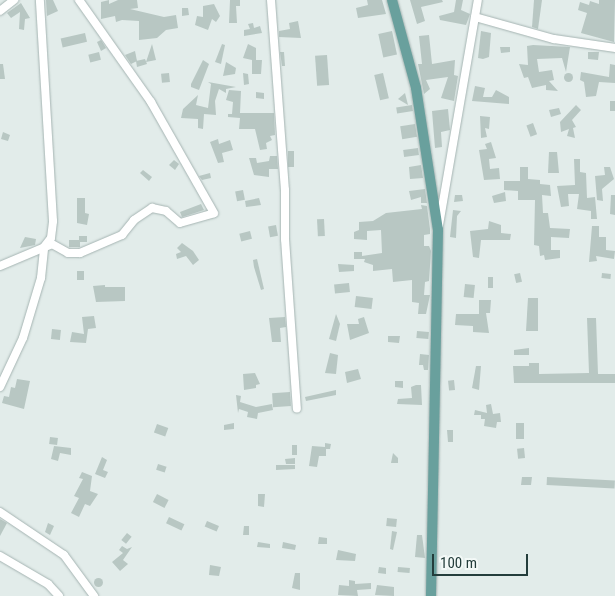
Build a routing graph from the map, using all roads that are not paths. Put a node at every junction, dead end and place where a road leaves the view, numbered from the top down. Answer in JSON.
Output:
{"nodes":[{"id":1,"x":14,"y":0,"type":"edge"},
{"id":2,"x":40,"y":0,"type":"edge"},
{"id":3,"x":79,"y":0,"type":"edge"},
{"id":4,"x":270,"y":0,"type":"edge"},
{"id":5,"x":392,"y":0,"type":"edge"},
{"id":6,"x":478,"y":0,"type":"edge"},
{"id":7,"x":0,"y":11,"type":"edge"},
{"id":8,"x":475,"y":17,"type":"junction"},
{"id":9,"x":615,"y":48,"type":"edge"},
{"id":10,"x":438,"y":230,"type":"junction"},
{"id":11,"x":44,"y":247,"type":"junction"},
{"id":12,"x":0,"y":266,"type":"edge"},
{"id":13,"x":0,"y":386,"type":"edge"},
{"id":14,"x":297,"y":410,"type":"dead end"},
{"id":15,"x":0,"y":512,"type":"edge"},
{"id":16,"x":0,"y":556,"type":"edge"},
{"id":17,"x":59,"y":596,"type":"edge"},
{"id":18,"x":94,"y":596,"type":"edge"},
{"id":19,"x":431,"y":596,"type":"edge"}],
"edges":[{"from":1,"to":7,"type":"street"},
{"from":2,"to":11,"type":"street"},
{"from":3,"to":11,"type":"street"},
{"from":4,"to":14,"type":"street"},
{"from":5,"to":10,"type":"main road"},
{"from":6,"to":8,"type":"street"},
{"from":8,"to":9,"type":"street"},
{"from":8,"to":10,"type":"street"},
{"from":10,"to":19,"type":"main road"},
{"from":11,"to":12,"type":"street"},
{"from":11,"to":13,"type":"street"},
{"from":15,"to":18,"type":"street"},
{"from":16,"to":17,"type":"street"}]}
